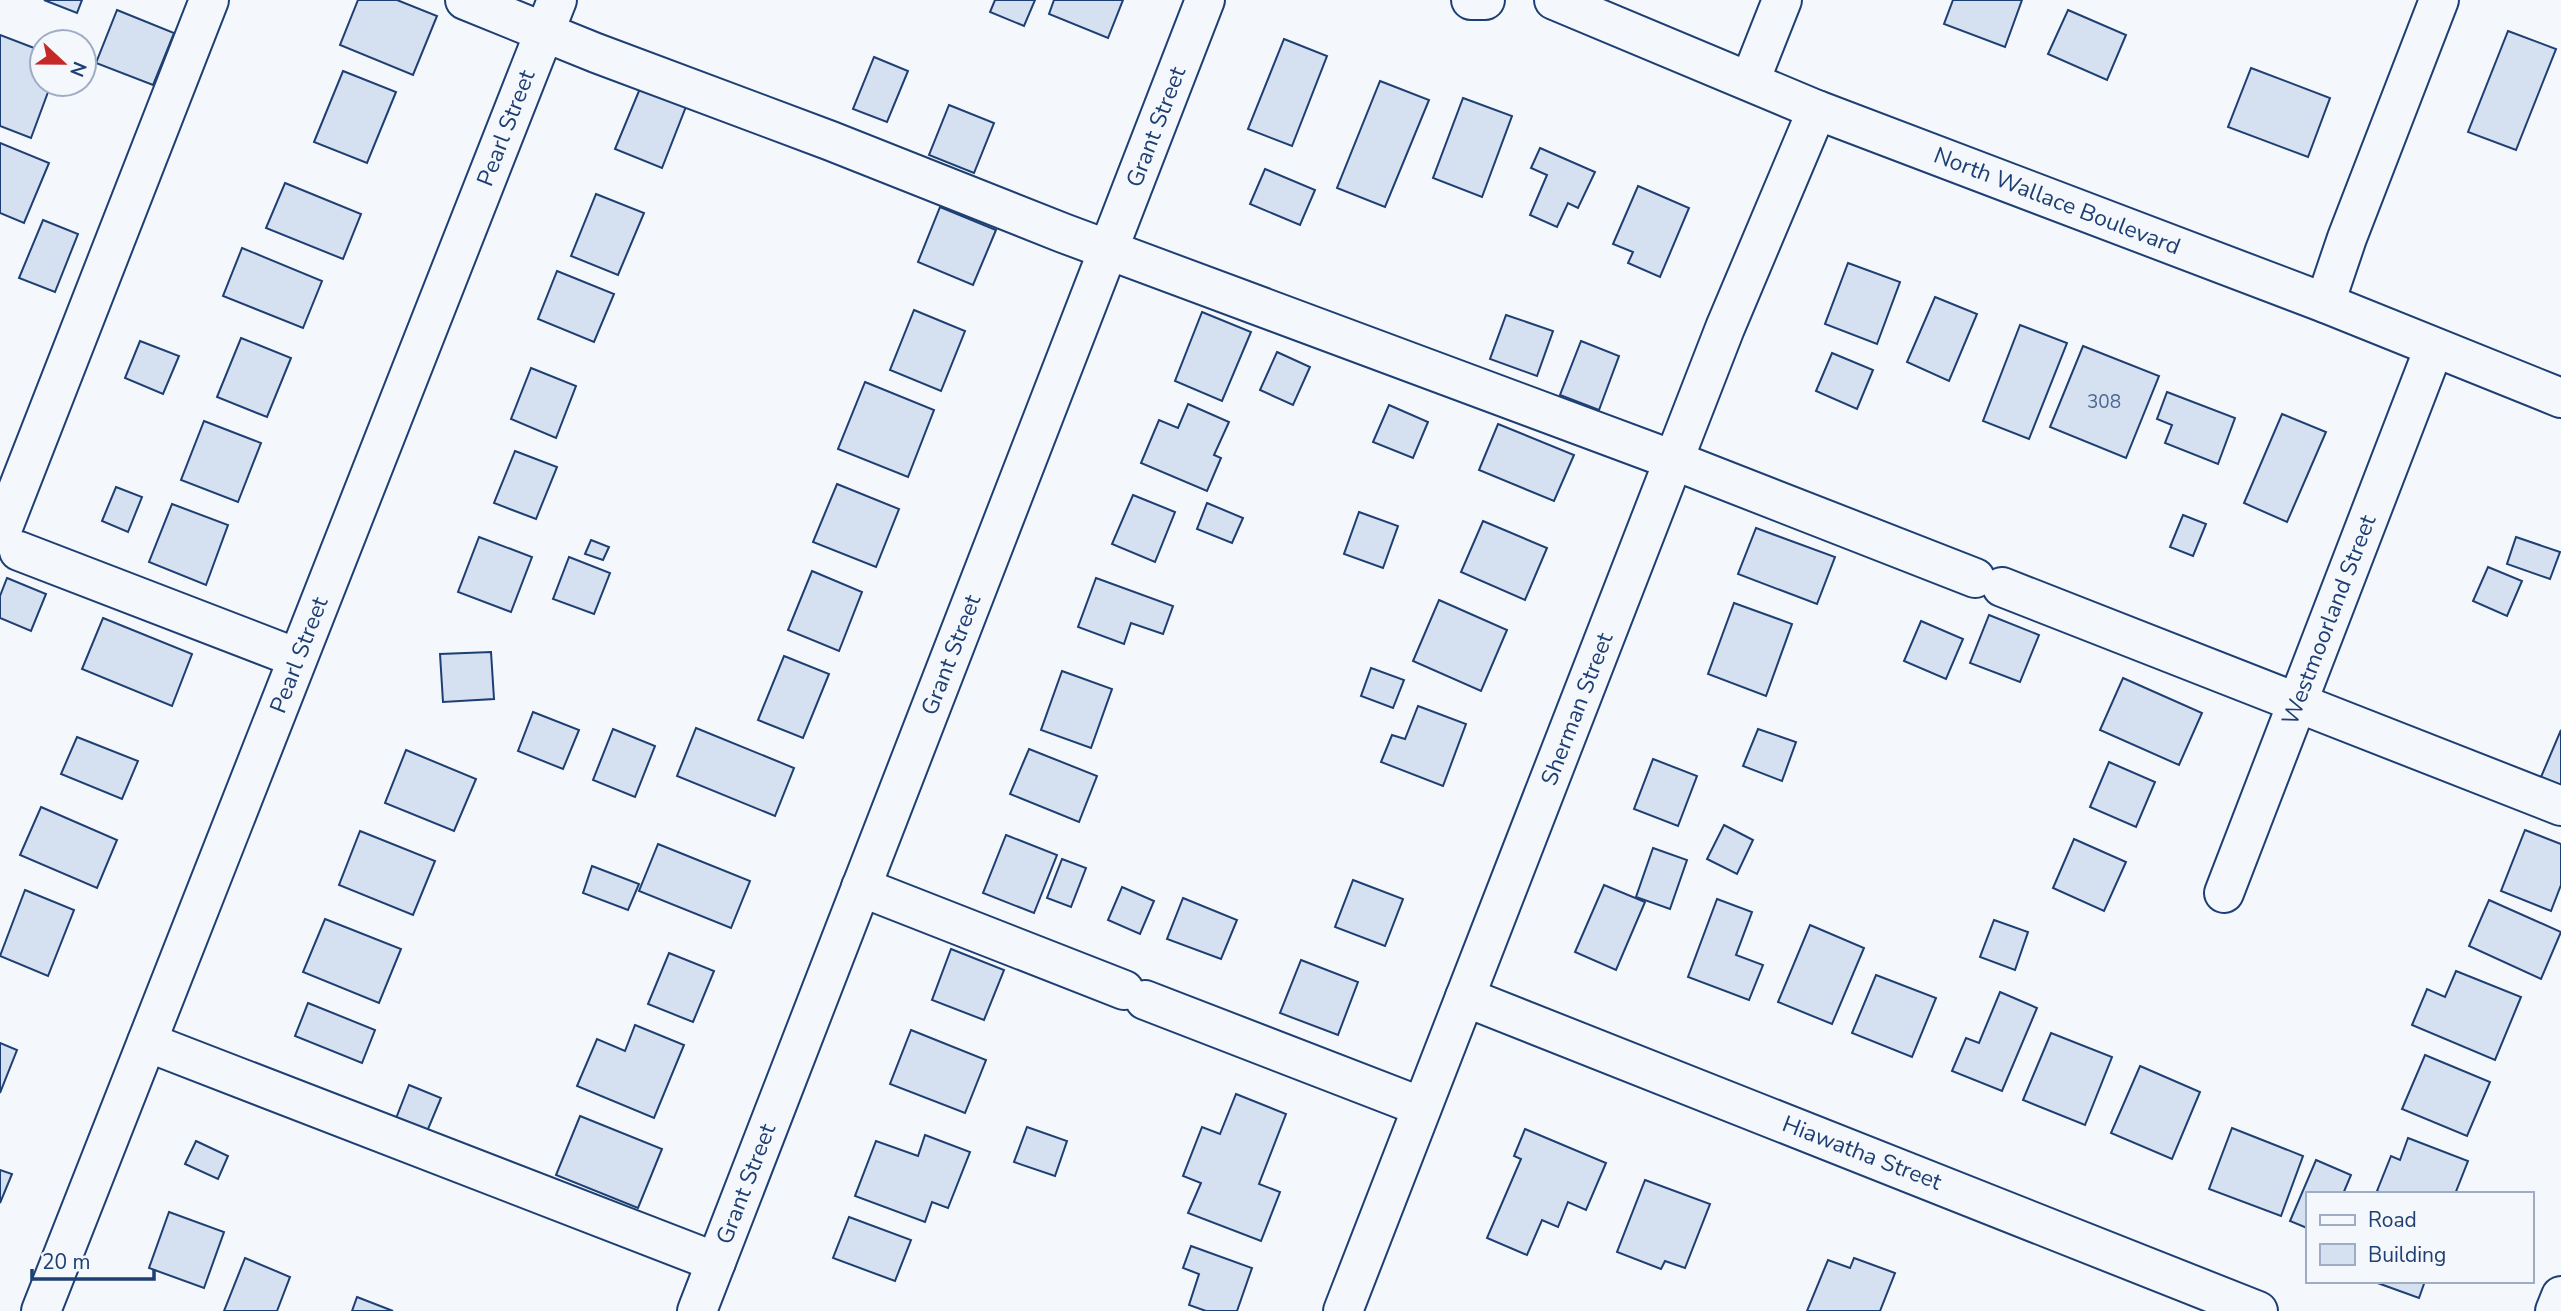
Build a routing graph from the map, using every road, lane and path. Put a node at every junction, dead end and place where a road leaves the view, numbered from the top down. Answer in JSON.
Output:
{"nodes":[{"id":1,"x":209,"y":0,"type":"edge"},
{"id":2,"x":464,"y":0,"type":"edge"},
{"id":3,"x":1205,"y":0,"type":"edge"},
{"id":4,"x":1471,"y":0,"type":"edge"},
{"id":5,"x":1485,"y":0,"type":"edge"},
{"id":6,"x":1554,"y":0,"type":"edge"},
{"id":7,"x":1782,"y":0,"type":"edge"},
{"id":8,"x":2440,"y":0,"type":"edge"},
{"id":9,"x":550,"y":16,"type":"edge"},
{"id":10,"x":1750,"y":81,"type":"junction"},
{"id":11,"x":1817,"y":110,"type":"junction"},
{"id":12,"x":1108,"y":250,"type":"junction"},
{"id":13,"x":2325,"y":303,"type":"junction"},
{"id":14,"x":2434,"y":348,"type":"junction"},
{"id":15,"x":2561,"y":398,"type":"edge"},
{"id":16,"x":1673,"y":460,"type":"junction"},
{"id":17,"x":10,"y":543,"type":"edge"},
{"id":18,"x":298,"y":658,"type":"junction"},
{"id":19,"x":2297,"y":704,"type":"junction"},
{"id":20,"x":2561,"y":806,"type":"edge"},
{"id":21,"x":862,"y":887,"type":"junction"},
{"id":22,"x":2224,"y":893,"type":"dead end"},
{"id":23,"x":1465,"y":997,"type":"junction"},
{"id":24,"x":146,"y":1042,"type":"junction"},
{"id":25,"x":1422,"y":1107,"type":"junction"},
{"id":26,"x":716,"y":1262,"type":"junction"},
{"id":27,"x":2561,"y":1296,"type":"edge"},
{"id":28,"x":41,"y":1311,"type":"edge"},
{"id":29,"x":698,"y":1311,"type":"edge"},
{"id":30,"x":1343,"y":1311,"type":"edge"},
{"id":31,"x":2258,"y":1311,"type":"edge"},
{"id":32,"x":2555,"y":1311,"type":"edge"}],
"edges":[{"from":1,"to":17,"type":"street"},
{"from":2,"to":9,"type":"street"},
{"from":3,"to":12,"type":"street","name":"Grant Street"},
{"from":4,"to":5,"type":"street"},
{"from":6,"to":10,"type":"street","name":"North Wallace Boulevard"},
{"from":7,"to":10,"type":"street"},
{"from":8,"to":13,"type":"street"},
{"from":9,"to":12,"type":"street"},
{"from":9,"to":18,"type":"street","name":"Pearl Street"},
{"from":10,"to":11,"type":"street","name":"North Wallace Boulevard"},
{"from":11,"to":13,"type":"street","name":"North Wallace Boulevard"},
{"from":11,"to":16,"type":"street","name":"Sherman Street"},
{"from":12,"to":16,"type":"street"},
{"from":12,"to":21,"type":"street","name":"Grant Street"},
{"from":13,"to":14,"type":"street","name":"North Wallace Boulevard"},
{"from":14,"to":15,"type":"street","name":"North Wallace Boulevard"},
{"from":14,"to":19,"type":"street","name":"Westmoorland Street"},
{"from":16,"to":19,"type":"street"},
{"from":16,"to":23,"type":"street","name":"Sherman Street"},
{"from":17,"to":18,"type":"street"},
{"from":18,"to":24,"type":"street","name":"Pearl Street"},
{"from":19,"to":20,"type":"street"},
{"from":19,"to":22,"type":"street","name":"Westmoorland Street"},
{"from":21,"to":25,"type":"street"},
{"from":21,"to":26,"type":"street","name":"Grant Street"},
{"from":23,"to":25,"type":"street","name":"Sherman Street"},
{"from":23,"to":31,"type":"street","name":"Hiawatha Street"},
{"from":24,"to":26,"type":"street"},
{"from":24,"to":28,"type":"street","name":"Pearl Street"},
{"from":25,"to":30,"type":"street","name":"Sherman Street"},
{"from":26,"to":29,"type":"street","name":"Grant Street"},
{"from":27,"to":32,"type":"street"}]}
